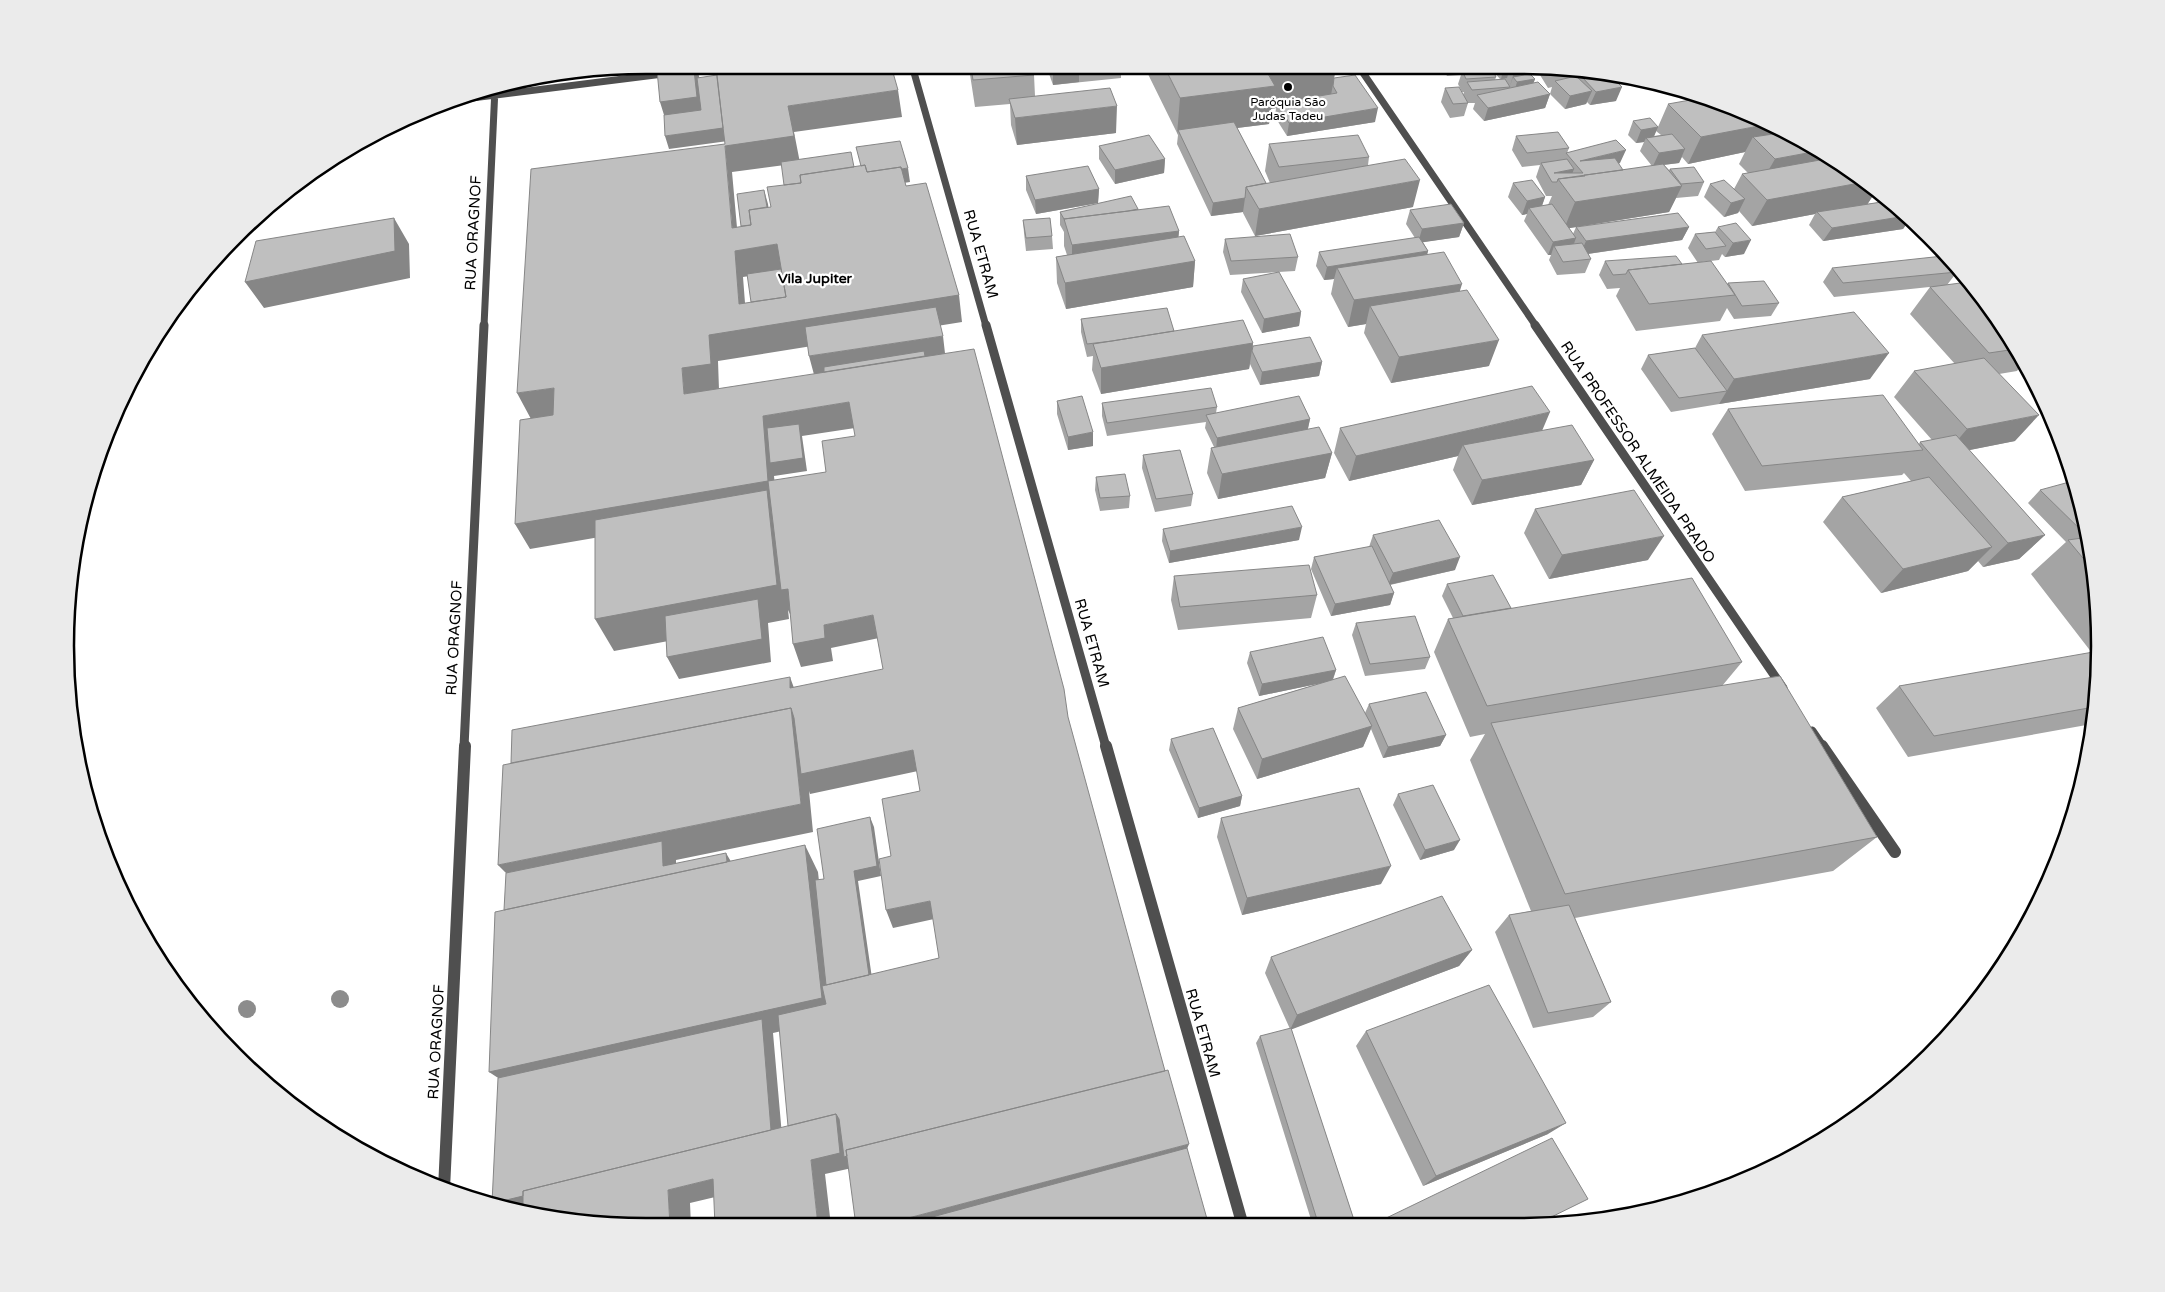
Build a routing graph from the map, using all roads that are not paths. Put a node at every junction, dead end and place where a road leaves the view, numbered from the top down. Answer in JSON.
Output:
{"nodes":[{"id":1,"x":660,"y":74,"type":"edge"},
{"id":2,"x":914,"y":74,"type":"edge"},
{"id":3,"x":1364,"y":74,"type":"edge"},
{"id":4,"x":518,"y":89,"type":"edge"},
{"id":5,"x":494,"y":94,"type":"edge"},
{"id":6,"x":1789,"y":697,"type":"edge"},
{"id":7,"x":1806,"y":721,"type":"edge"},
{"id":8,"x":1895,"y":852,"type":"dead end"},
{"id":9,"x":444,"y":1181,"type":"edge"},
{"id":10,"x":1241,"y":1218,"type":"edge"}],
"edges":[{"from":1,"to":4,"type":"street"},
{"from":2,"to":10,"type":"street","name":"RUA ETRAM"},
{"from":3,"to":6,"type":"street","name":"RUA PROFESSOR ALMEIDA PRADO"},
{"from":5,"to":9,"type":"street","name":"RUA ORAGNOF"},
{"from":7,"to":8,"type":"street"}]}
